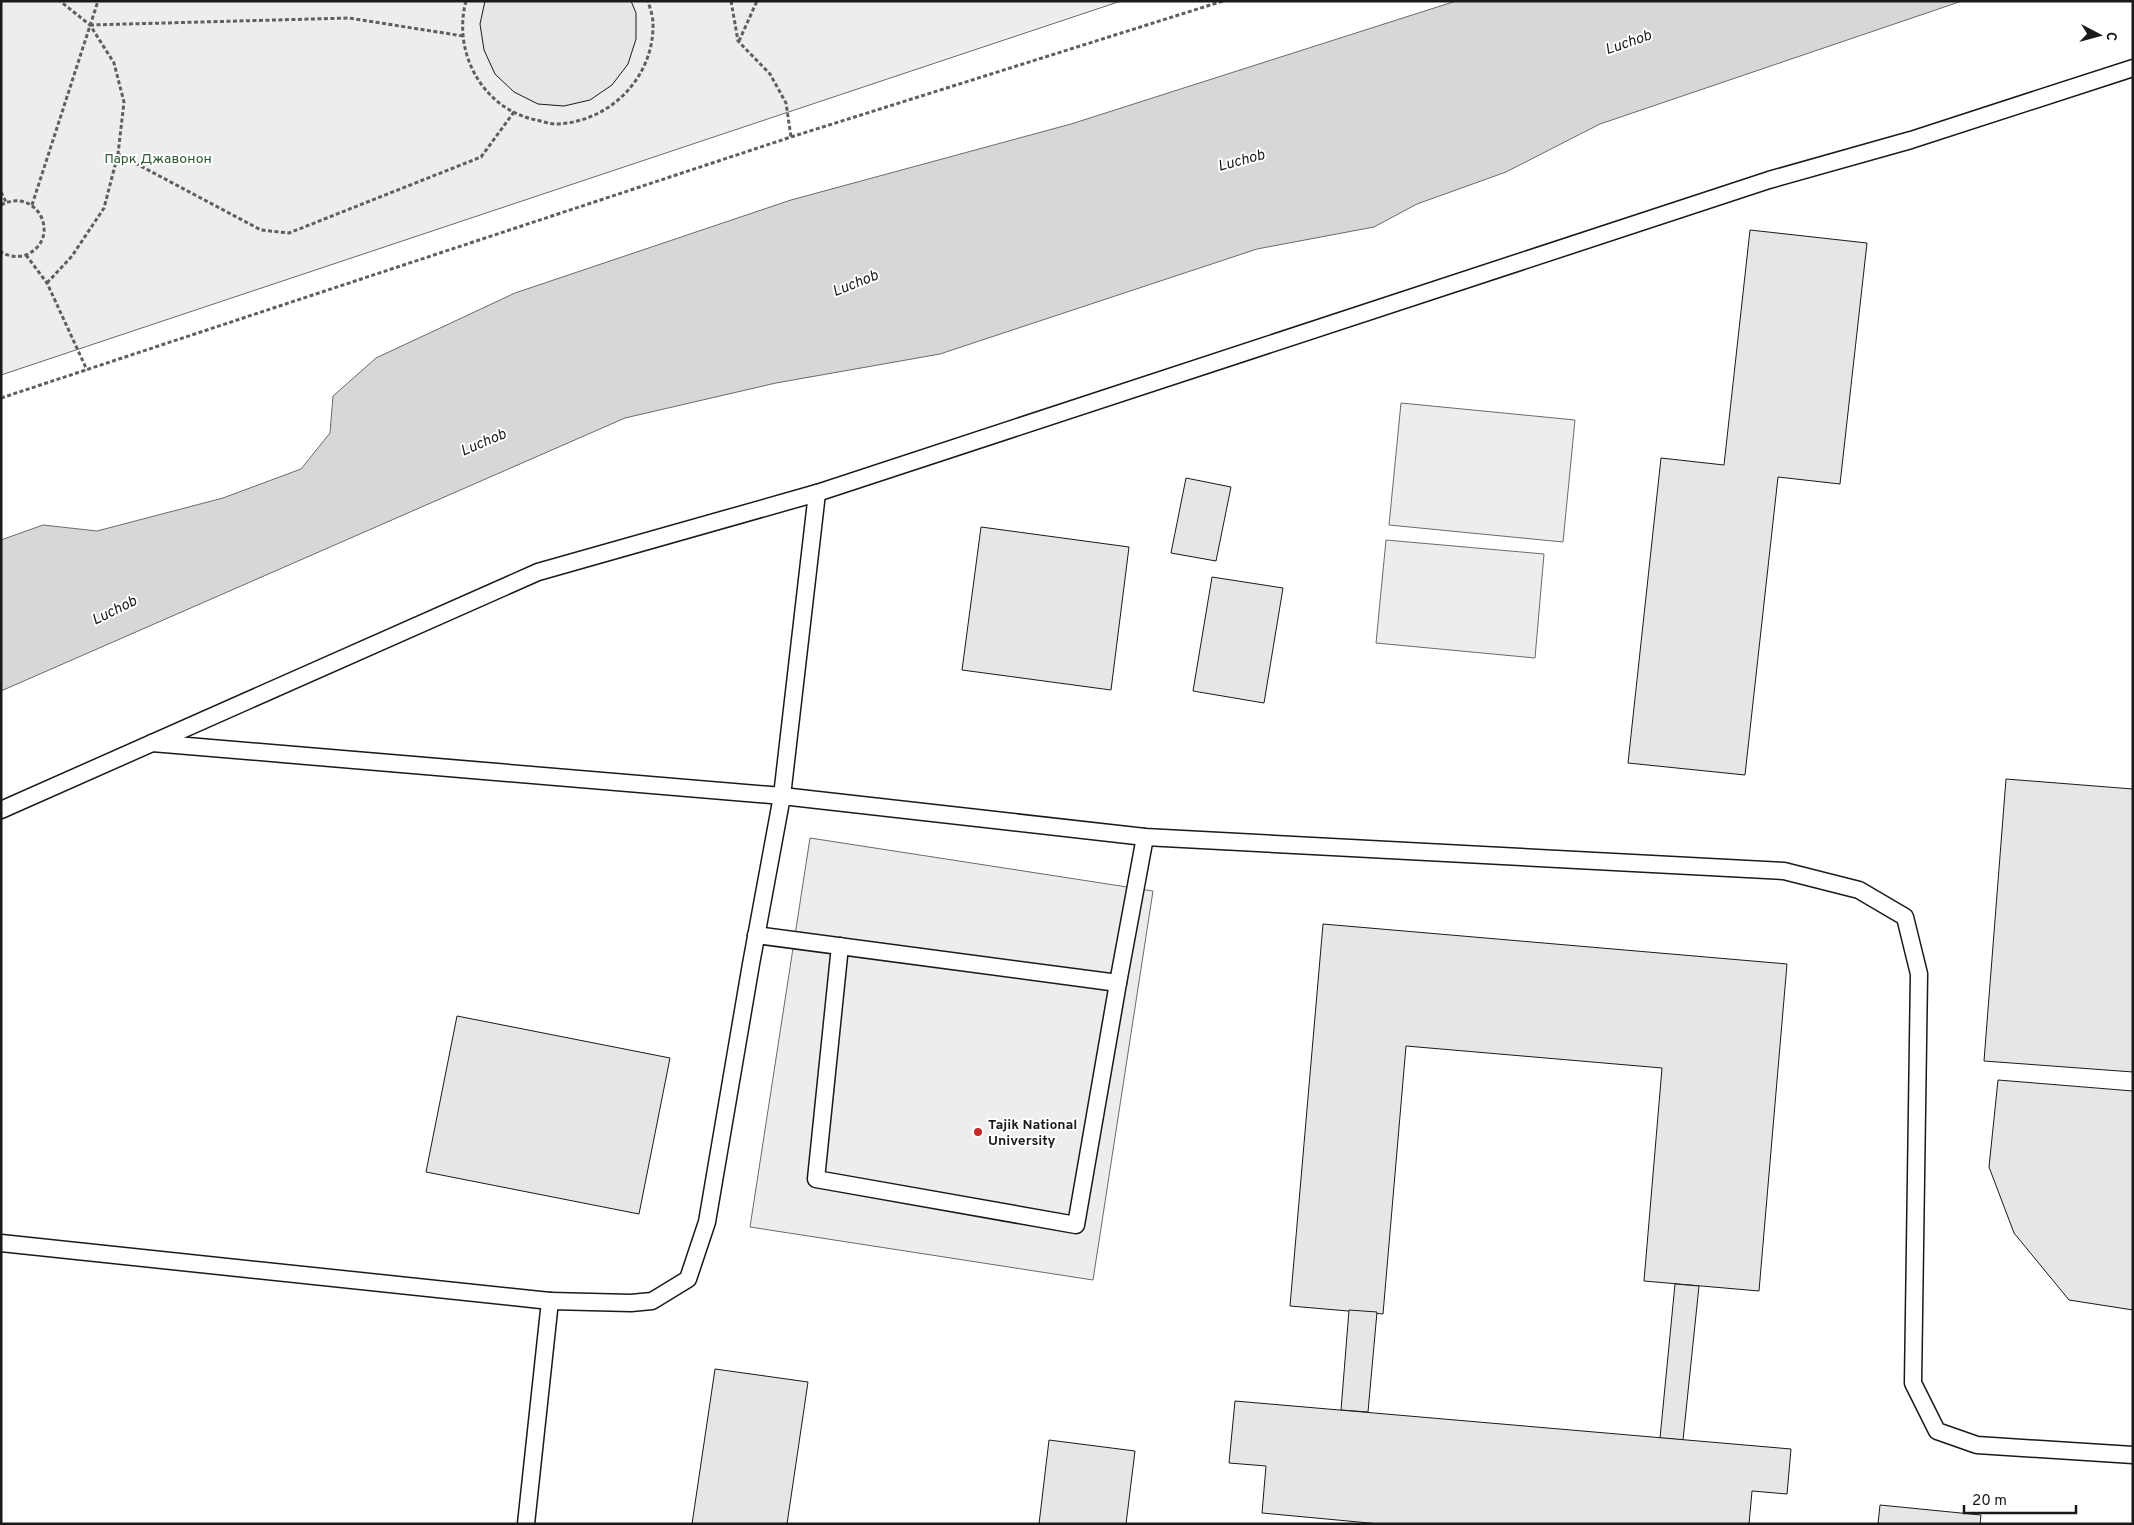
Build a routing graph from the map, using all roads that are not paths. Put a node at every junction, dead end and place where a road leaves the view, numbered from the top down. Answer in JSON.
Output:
{"nodes":[{"id":1,"x":2133,"y":68,"type":"edge"},
{"id":2,"x":817,"y":493,"type":"junction"},
{"id":3,"x":149,"y":743,"type":"junction"},
{"id":4,"x":782,"y":796,"type":"junction"},
{"id":5,"x":1,"y":810,"type":"edge"},
{"id":6,"x":1145,"y":837,"type":"junction"},
{"id":7,"x":756,"y":935,"type":"junction"},
{"id":8,"x":840,"y":946,"type":"junction"},
{"id":9,"x":1118,"y":983,"type":"junction"},
{"id":10,"x":1,"y":1244,"type":"edge"},
{"id":11,"x":550,"y":1301,"type":"junction"},
{"id":12,"x":2133,"y":1455,"type":"edge"},
{"id":13,"x":526,"y":1524,"type":"edge"}],
"edges":[{"from":1,"to":2,"type":"lane"},
{"from":2,"to":3,"type":"lane"},
{"from":2,"to":4,"type":"lane"},
{"from":3,"to":4,"type":"lane"},
{"from":3,"to":5,"type":"lane"},
{"from":4,"to":6,"type":"lane"},
{"from":4,"to":7,"type":"lane"},
{"from":6,"to":9,"type":"lane"},
{"from":6,"to":12,"type":"lane"},
{"from":7,"to":8,"type":"lane"},
{"from":7,"to":11,"type":"lane"},
{"from":8,"to":9,"type":"lane"},
{"from":8,"to":9,"type":"lane"},
{"from":10,"to":11,"type":"lane"},
{"from":11,"to":13,"type":"lane"}]}
